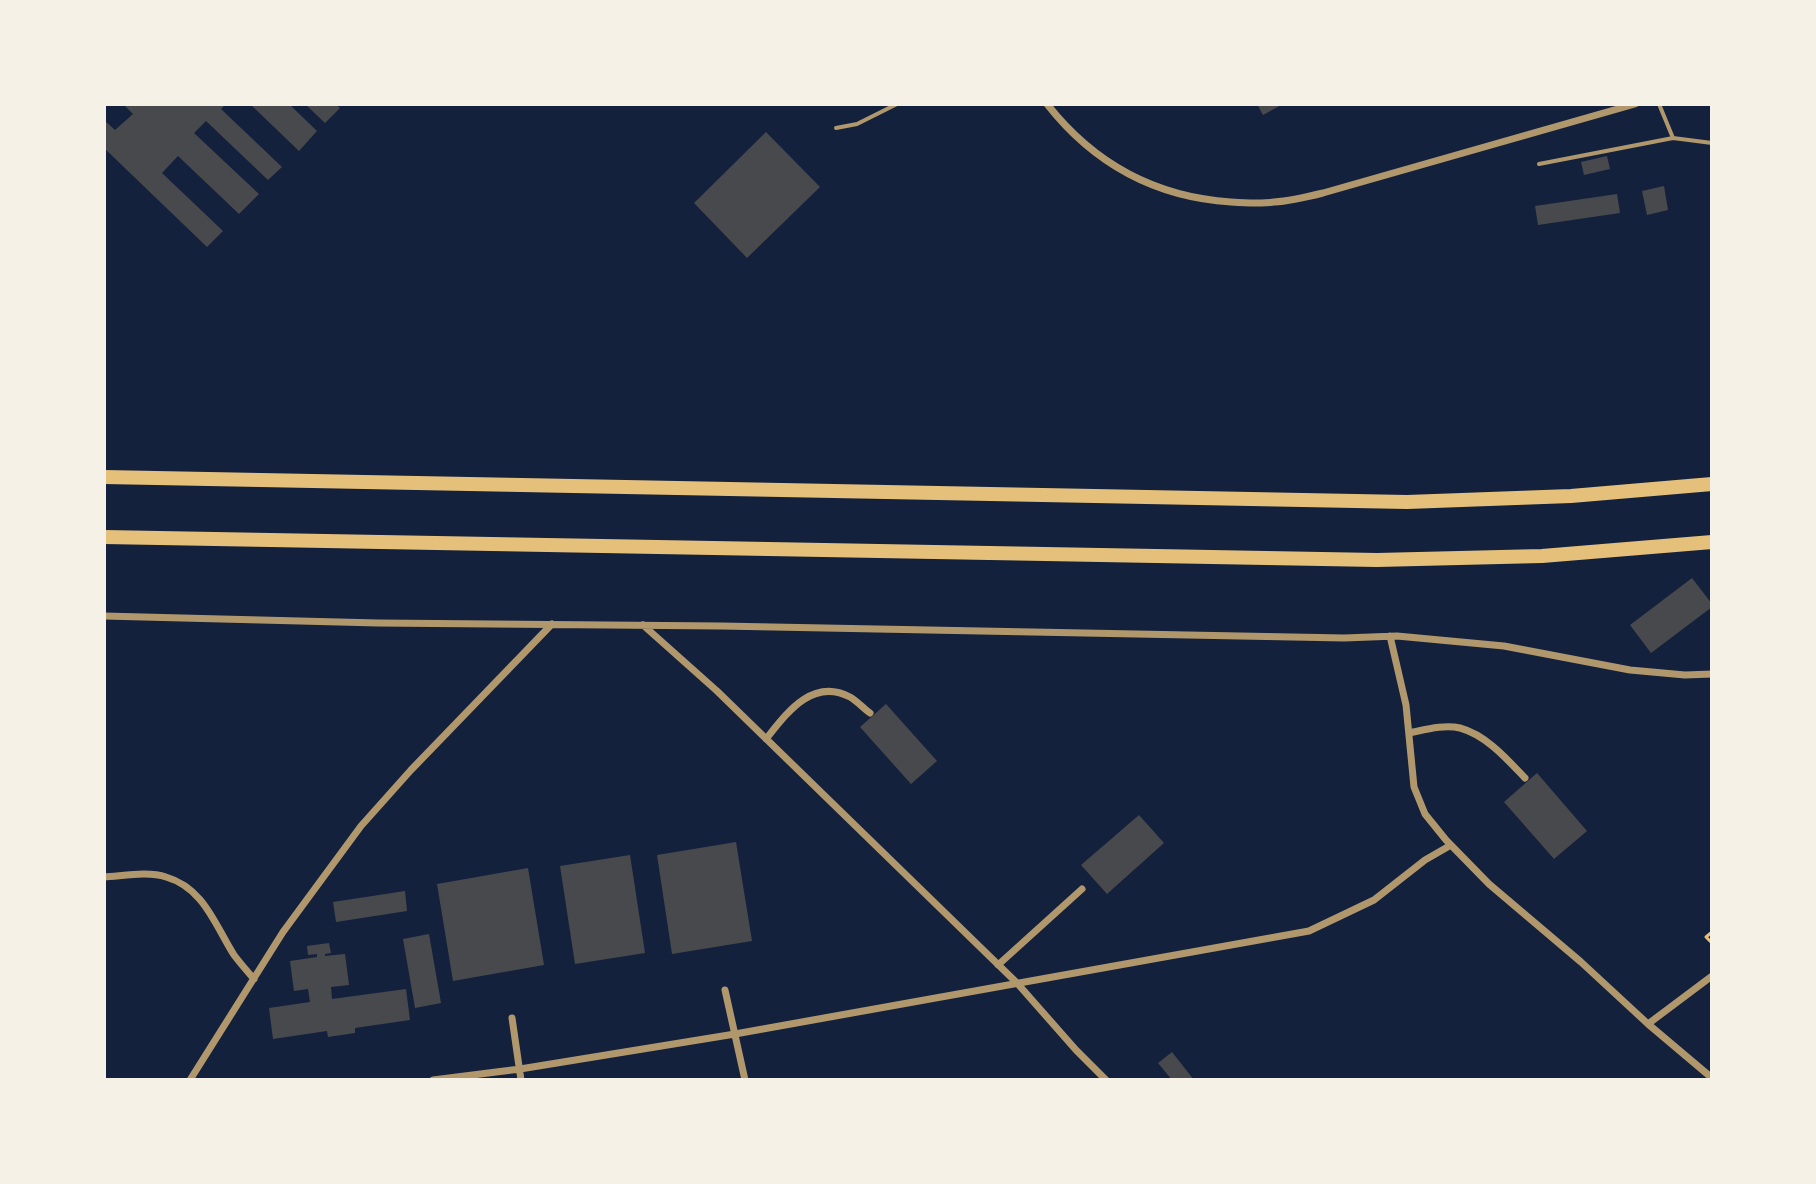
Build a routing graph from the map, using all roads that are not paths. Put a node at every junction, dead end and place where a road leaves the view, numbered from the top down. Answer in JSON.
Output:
{"nodes":[{"id":1,"x":897,"y":104,"type":"edge"},
{"id":2,"x":1047,"y":104,"type":"edge"},
{"id":3,"x":1635,"y":104,"type":"edge"},
{"id":4,"x":1659,"y":104,"type":"edge"},
{"id":5,"x":836,"y":128,"type":"dead end"},
{"id":6,"x":1673,"y":138,"type":"junction"},
{"id":7,"x":1712,"y":143,"type":"edge"},
{"id":8,"x":1539,"y":164,"type":"dead end"},
{"id":9,"x":104,"y":471,"type":"edge"},
{"id":10,"x":104,"y":477,"type":"edge"},
{"id":11,"x":263,"y":479,"type":"junction"},
{"id":12,"x":1712,"y":484,"type":"edge"},
{"id":13,"x":104,"y":539,"type":"edge"},
{"id":14,"x":1712,"y":542,"type":"edge"},
{"id":15,"x":104,"y":616,"type":"edge"},
{"id":16,"x":552,"y":624,"type":"junction"},
{"id":17,"x":643,"y":625,"type":"junction"},
{"id":18,"x":1390,"y":636,"type":"junction"},
{"id":19,"x":1712,"y":674,"type":"edge"},
{"id":20,"x":870,"y":713,"type":"dead end"},
{"id":21,"x":1409,"y":733,"type":"junction"},
{"id":22,"x":766,"y":739,"type":"junction"},
{"id":23,"x":1525,"y":778,"type":"dead end"},
{"id":24,"x":1451,"y":845,"type":"junction"},
{"id":25,"x":104,"y":877,"type":"edge"},
{"id":26,"x":1082,"y":889,"type":"dead end"},
{"id":27,"x":998,"y":965,"type":"junction"},
{"id":28,"x":1712,"y":976,"type":"edge"},
{"id":29,"x":254,"y":979,"type":"junction"},
{"id":30,"x":1017,"y":983,"type":"junction"},
{"id":31,"x":725,"y":990,"type":"dead end"},
{"id":32,"x":512,"y":1018,"type":"dead end"},
{"id":33,"x":1648,"y":1024,"type":"junction"},
{"id":34,"x":735,"y":1034,"type":"junction"},
{"id":35,"x":520,"y":1069,"type":"junction"},
{"id":36,"x":1712,"y":1078,"type":"edge"},
{"id":37,"x":190,"y":1080,"type":"edge"},
{"id":38,"x":433,"y":1080,"type":"edge"},
{"id":39,"x":521,"y":1080,"type":"edge"},
{"id":40,"x":745,"y":1080,"type":"edge"},
{"id":41,"x":1106,"y":1080,"type":"edge"}],
"edges":[{"from":1,"to":5,"type":"lane"},
{"from":2,"to":3,"type":"street"},
{"from":4,"to":6,"type":"lane"},
{"from":6,"to":7,"type":"lane"},
{"from":6,"to":8,"type":"lane"},
{"from":9,"to":11,"type":"highway"},
{"from":10,"to":11,"type":"highway"},
{"from":11,"to":12,"type":"highway"},
{"from":13,"to":14,"type":"highway"},
{"from":15,"to":16,"type":"street"},
{"from":16,"to":17,"type":"street"},
{"from":16,"to":29,"type":"street"},
{"from":17,"to":18,"type":"street"},
{"from":17,"to":22,"type":"street"},
{"from":18,"to":19,"type":"street"},
{"from":18,"to":21,"type":"street"},
{"from":20,"to":22,"type":"street"},
{"from":21,"to":23,"type":"street"},
{"from":21,"to":24,"type":"street"},
{"from":22,"to":27,"type":"street"},
{"from":24,"to":30,"type":"street"},
{"from":24,"to":33,"type":"street"},
{"from":25,"to":29,"type":"street"},
{"from":26,"to":27,"type":"street"},
{"from":27,"to":30,"type":"street"},
{"from":28,"to":33,"type":"street"},
{"from":29,"to":37,"type":"street"},
{"from":30,"to":34,"type":"street"},
{"from":30,"to":41,"type":"street"},
{"from":31,"to":34,"type":"street"},
{"from":32,"to":35,"type":"street"},
{"from":33,"to":36,"type":"street"},
{"from":34,"to":35,"type":"street"},
{"from":34,"to":40,"type":"street"},
{"from":35,"to":38,"type":"street"},
{"from":35,"to":39,"type":"street"}]}
